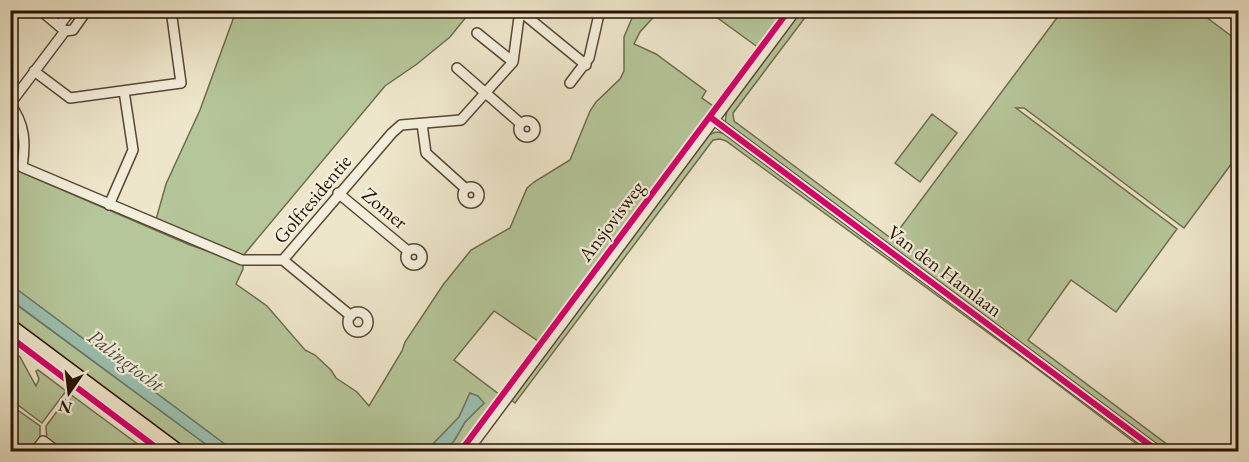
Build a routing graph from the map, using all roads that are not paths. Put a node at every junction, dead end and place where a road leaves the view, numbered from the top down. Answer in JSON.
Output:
{"nodes":[{"id":1,"x":40,"y":10,"type":"edge"},
{"id":2,"x":71,"y":10,"type":"edge"},
{"id":3,"x":122,"y":10,"type":"edge"},
{"id":4,"x":141,"y":10,"type":"edge"},
{"id":5,"x":171,"y":10,"type":"edge"},
{"id":6,"x":520,"y":10,"type":"edge"},
{"id":7,"x":600,"y":10,"type":"edge"},
{"id":8,"x":796,"y":10,"type":"edge"},
{"id":9,"x":84,"y":12,"type":"edge"},
{"id":10,"x":62,"y":28,"type":"junction"},
{"id":11,"x":477,"y":33,"type":"dead end"},
{"id":12,"x":513,"y":62,"type":"junction"},
{"id":13,"x":586,"y":65,"type":"junction"},
{"id":14,"x":457,"y":68,"type":"dead end"},
{"id":15,"x":34,"y":71,"type":"junction"},
{"id":16,"x":570,"y":83,"type":"dead end"},
{"id":17,"x":124,"y":91,"type":"junction"},
{"id":18,"x":487,"y":93,"type":"junction"},
{"id":19,"x":10,"y":104,"type":"edge"},
{"id":20,"x":714,"y":120,"type":"junction"},
{"id":21,"x":520,"y":123,"type":"dead end"},
{"id":22,"x":422,"y":124,"type":"junction"},
{"id":23,"x":466,"y":189,"type":"dead end"},
{"id":24,"x":338,"y":193,"type":"junction"},
{"id":25,"x":110,"y":205,"type":"junction"},
{"id":26,"x":408,"y":251,"type":"dead end"},
{"id":27,"x":283,"y":260,"type":"junction"},
{"id":28,"x":351,"y":315,"type":"dead end"},
{"id":29,"x":10,"y":325,"type":"edge"},
{"id":30,"x":35,"y":452,"type":"edge"},
{"id":31,"x":58,"y":452,"type":"edge"},
{"id":32,"x":180,"y":452,"type":"edge"},
{"id":33,"x":467,"y":452,"type":"edge"},
{"id":34,"x":1159,"y":452,"type":"edge"}],
"edges":[{"from":1,"to":10,"type":"street"},
{"from":2,"to":10,"type":"street","name":"Golfresidentie"},
{"from":3,"to":4,"type":"street"},
{"from":5,"to":17,"type":"street"},
{"from":6,"to":12,"type":"street"},
{"from":6,"to":13,"type":"street"},
{"from":7,"to":13,"type":"street"},
{"from":8,"to":20,"type":"street","name":"Ansjovisweg"},
{"from":9,"to":10,"type":"street","name":"Golfresidentie"},
{"from":10,"to":15,"type":"street","name":"Golfresidentie"},
{"from":11,"to":12,"type":"street"},
{"from":12,"to":18,"type":"street","name":"Golfresidentie"},
{"from":13,"to":16,"type":"street"},
{"from":14,"to":18,"type":"street"},
{"from":15,"to":17,"type":"street"},
{"from":15,"to":19,"type":"street","name":"Golfresidentie"},
{"from":17,"to":25,"type":"street"},
{"from":18,"to":21,"type":"street"},
{"from":18,"to":22,"type":"street","name":"Golfresidentie"},
{"from":19,"to":25,"type":"street","name":"Golfresidentie"},
{"from":20,"to":33,"type":"street","name":"Ansjovisweg"},
{"from":20,"to":34,"type":"street","name":"Van den Hamlaan"},
{"from":22,"to":23,"type":"street"},
{"from":22,"to":24,"type":"street","name":"Golfresidentie"},
{"from":24,"to":26,"type":"street","name":"Zomer"},
{"from":24,"to":27,"type":"street","name":"Golfresidentie"},
{"from":25,"to":27,"type":"street","name":"Golfresidentie"},
{"from":27,"to":28,"type":"street"},
{"from":29,"to":32,"type":"main road"},
{"from":30,"to":31,"type":"street"}]}
